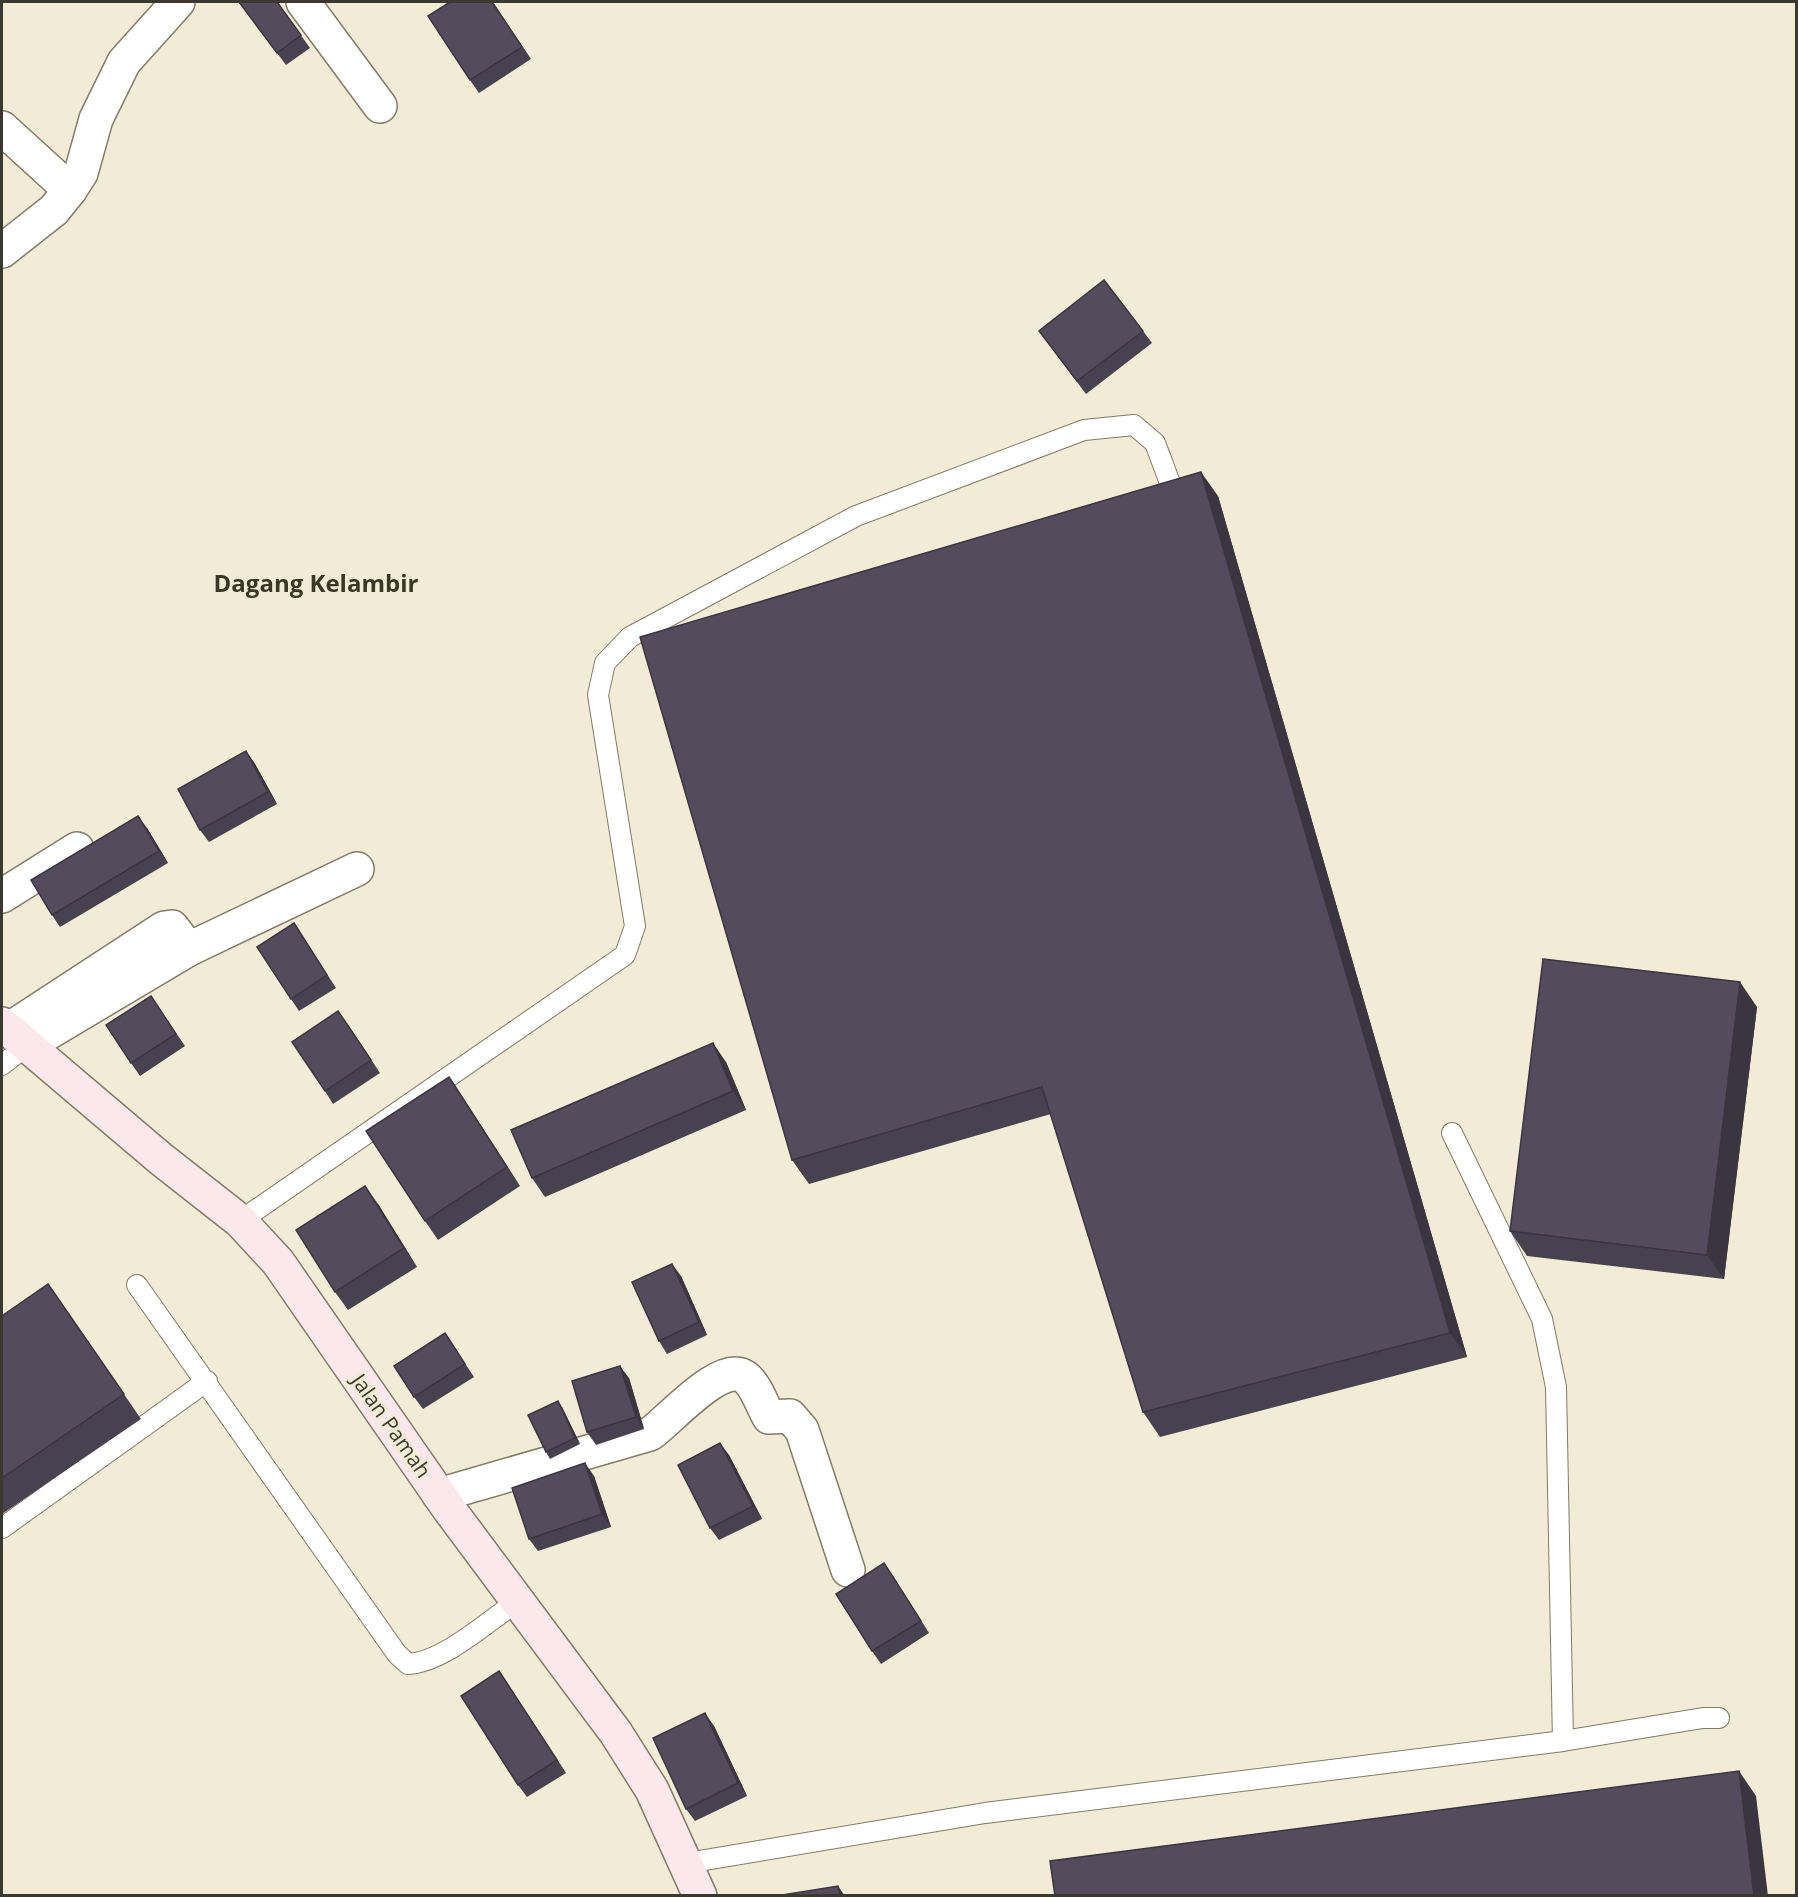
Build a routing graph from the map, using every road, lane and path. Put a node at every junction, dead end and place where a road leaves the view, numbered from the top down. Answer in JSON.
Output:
{"nodes":[{"id":1,"x":178,"y":2,"type":"edge"},
{"id":2,"x":303,"y":2,"type":"edge"},
{"id":3,"x":380,"y":105,"type":"dead end"},
{"id":4,"x":2,"y":128,"type":"edge"},
{"id":5,"x":70,"y":190,"type":"junction"},
{"id":6,"x":2,"y":251,"type":"edge"},
{"id":7,"x":1173,"y":491,"type":"edge"},
{"id":8,"x":76,"y":849,"type":"dead end"},
{"id":9,"x":357,"y":869,"type":"dead end"},
{"id":10,"x":2,"y":896,"type":"edge"},
{"id":11,"x":9,"y":1041,"type":"edge"},
{"id":12,"x":1452,"y":1133,"type":"dead end"},
{"id":13,"x":240,"y":1221,"type":"junction"},
{"id":14,"x":137,"y":1285,"type":"dead end"},
{"id":15,"x":207,"y":1381,"type":"junction"},
{"id":16,"x":439,"y":1495,"type":"junction"},
{"id":17,"x":2,"y":1528,"type":"edge"},
{"id":18,"x":848,"y":1570,"type":"dead end"},
{"id":19,"x":518,"y":1601,"type":"junction"},
{"id":20,"x":1719,"y":1718,"type":"dead end"},
{"id":21,"x":1563,"y":1741,"type":"junction"},
{"id":22,"x":687,"y":1863,"type":"junction"},
{"id":23,"x":700,"y":1896,"type":"edge"}],
"edges":[{"from":1,"to":5,"type":"street"},
{"from":2,"to":3,"type":"street"},
{"from":4,"to":5,"type":"street"},
{"from":5,"to":6,"type":"street"},
{"from":7,"to":13,"type":"lane"},
{"from":8,"to":10,"type":"street"},
{"from":9,"to":11,"type":"street"},
{"from":11,"to":13,"type":"street","name":"Jalan Pamah"},
{"from":12,"to":21,"type":"lane"},
{"from":13,"to":16,"type":"street","name":"Jalan Pamah"},
{"from":14,"to":15,"type":"lane"},
{"from":15,"to":17,"type":"lane"},
{"from":15,"to":19,"type":"lane"},
{"from":16,"to":18,"type":"street"},
{"from":16,"to":19,"type":"street","name":"Jalan Pamah"},
{"from":19,"to":22,"type":"street","name":"Jalan Pamah"},
{"from":20,"to":21,"type":"lane"},
{"from":21,"to":22,"type":"lane"},
{"from":22,"to":23,"type":"street","name":"Jalan Pamah"}]}
